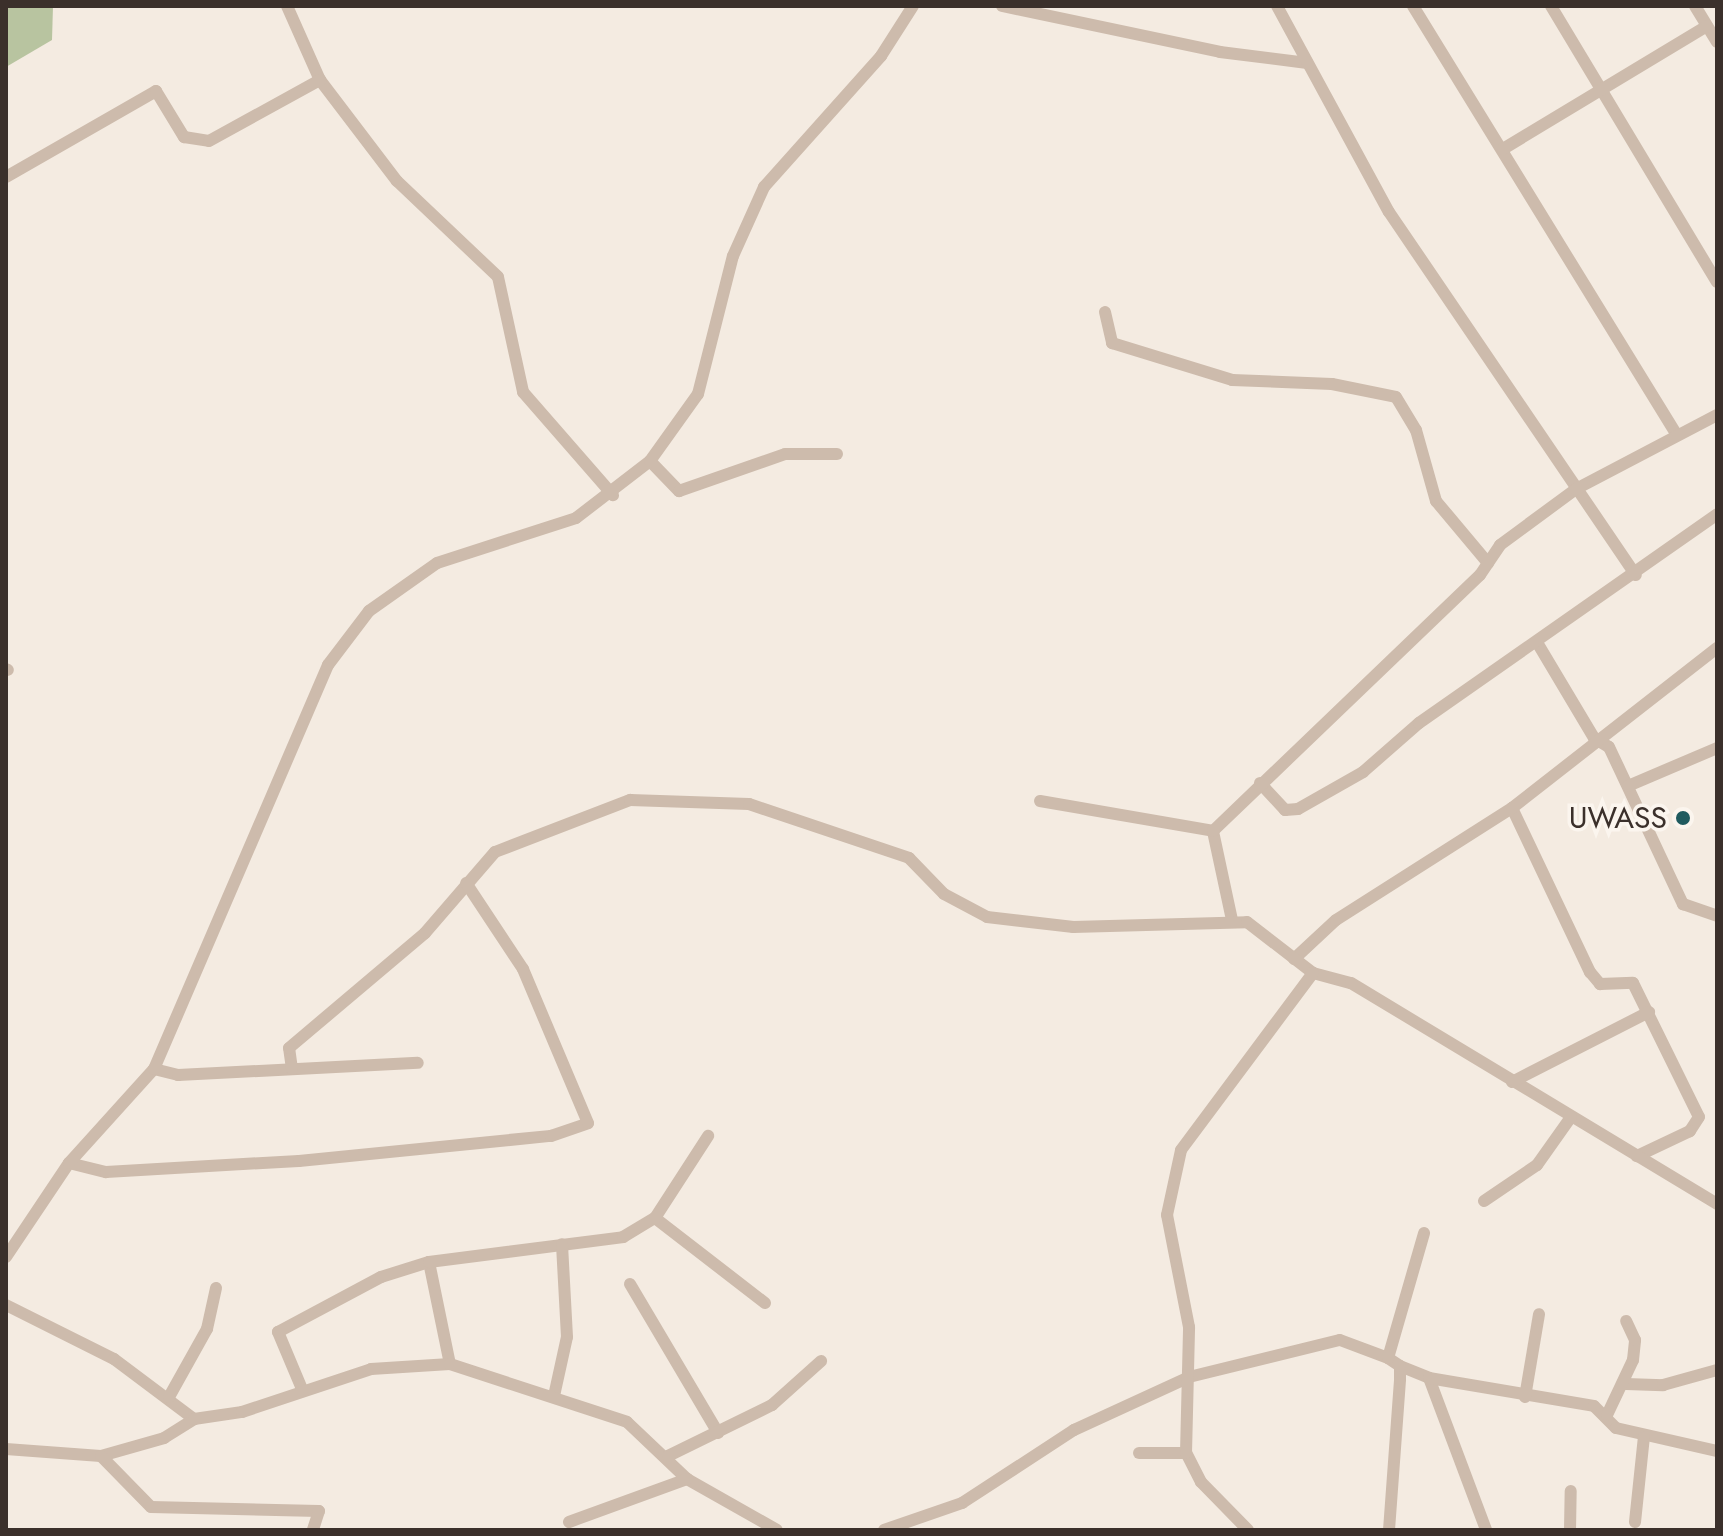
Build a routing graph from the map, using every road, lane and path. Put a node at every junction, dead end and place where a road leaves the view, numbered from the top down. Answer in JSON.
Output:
{"nodes":[{"id":1,"x":287,"y":6,"type":"edge"},
{"id":2,"x":913,"y":6,"type":"edge"},
{"id":3,"x":1002,"y":6,"type":"edge"},
{"id":4,"x":1277,"y":6,"type":"edge"},
{"id":5,"x":1413,"y":6,"type":"edge"},
{"id":6,"x":1551,"y":6,"type":"edge"},
{"id":7,"x":1695,"y":6,"type":"edge"},
{"id":8,"x":1707,"y":26,"type":"junction"},
{"id":9,"x":1717,"y":42,"type":"edge"},
{"id":10,"x":1307,"y":63,"type":"junction"},
{"id":11,"x":320,"y":80,"type":"junction"},
{"id":12,"x":1601,"y":91,"type":"junction"},
{"id":13,"x":1503,"y":149,"type":"junction"},
{"id":14,"x":6,"y":177,"type":"edge"},
{"id":15,"x":1717,"y":282,"type":"edge"},
{"id":16,"x":1105,"y":312,"type":"dead end"},
{"id":17,"x":1717,"y":415,"type":"edge"},
{"id":18,"x":1675,"y":432,"type":"junction"},
{"id":19,"x":837,"y":454,"type":"dead end"},
{"id":20,"x":650,"y":461,"type":"junction"},
{"id":21,"x":1576,"y":489,"type":"junction"},
{"id":22,"x":613,"y":495,"type":"junction"},
{"id":23,"x":1717,"y":514,"type":"edge"},
{"id":24,"x":1488,"y":563,"type":"junction"},
{"id":25,"x":1636,"y":575,"type":"junction"},
{"id":26,"x":1538,"y":644,"type":"junction"},
{"id":27,"x":1717,"y":648,"type":"edge"},
{"id":28,"x":1594,"y":738,"type":"junction"},
{"id":29,"x":1717,"y":748,"type":"edge"},
{"id":30,"x":1260,"y":783,"type":"junction"},
{"id":31,"x":1628,"y":786,"type":"junction"},
{"id":32,"x":1040,"y":801,"type":"dead end"},
{"id":33,"x":1512,"y":808,"type":"junction"},
{"id":34,"x":1213,"y":831,"type":"junction"},
{"id":35,"x":466,"y":883,"type":"junction"},
{"id":36,"x":1717,"y":916,"type":"edge"},
{"id":37,"x":1232,"y":920,"type":"junction"},
{"id":38,"x":1294,"y":959,"type":"junction"},
{"id":39,"x":1313,"y":973,"type":"junction"},
{"id":40,"x":1649,"y":1012,"type":"junction"},
{"id":41,"x":418,"y":1063,"type":"dead end"},
{"id":42,"x":154,"y":1069,"type":"junction"},
{"id":43,"x":292,"y":1069,"type":"junction"},
{"id":44,"x":1512,"y":1082,"type":"junction"},
{"id":45,"x":1571,"y":1117,"type":"junction"},
{"id":46,"x":708,"y":1136,"type":"dead end"},
{"id":47,"x":1637,"y":1156,"type":"junction"},
{"id":48,"x":69,"y":1163,"type":"junction"},
{"id":49,"x":1484,"y":1201,"type":"dead end"},
{"id":50,"x":1717,"y":1204,"type":"edge"},
{"id":51,"x":655,"y":1218,"type":"junction"},
{"id":52,"x":1424,"y":1233,"type":"dead end"},
{"id":53,"x":562,"y":1244,"type":"junction"},
{"id":54,"x":6,"y":1257,"type":"edge"},
{"id":55,"x":429,"y":1262,"type":"junction"},
{"id":56,"x":630,"y":1284,"type":"dead end"},
{"id":57,"x":216,"y":1288,"type":"dead end"},
{"id":58,"x":765,"y":1303,"type":"dead end"},
{"id":59,"x":6,"y":1305,"type":"edge"},
{"id":60,"x":1539,"y":1314,"type":"dead end"},
{"id":61,"x":1626,"y":1321,"type":"dead end"},
{"id":62,"x":1388,"y":1358,"type":"junction"},
{"id":63,"x":821,"y":1361,"type":"dead end"},
{"id":64,"x":450,"y":1364,"type":"junction"},
{"id":65,"x":1400,"y":1366,"type":"junction"},
{"id":66,"x":1717,"y":1370,"type":"edge"},
{"id":67,"x":1189,"y":1377,"type":"junction"},
{"id":68,"x":1429,"y":1378,"type":"junction"},
{"id":69,"x":1626,"y":1384,"type":"junction"},
{"id":70,"x":302,"y":1389,"type":"junction"},
{"id":71,"x":554,"y":1396,"type":"junction"},
{"id":72,"x":169,"y":1397,"type":"junction"},
{"id":73,"x":1525,"y":1397,"type":"junction"},
{"id":74,"x":1607,"y":1415,"type":"junction"},
{"id":75,"x":194,"y":1419,"type":"junction"},
{"id":76,"x":718,"y":1433,"type":"junction"},
{"id":77,"x":1644,"y":1437,"type":"junction"},
{"id":78,"x":6,"y":1449,"type":"edge"},
{"id":79,"x":1717,"y":1451,"type":"edge"},
{"id":80,"x":1139,"y":1453,"type":"dead end"},
{"id":81,"x":1186,"y":1453,"type":"junction"},
{"id":82,"x":101,"y":1456,"type":"junction"},
{"id":83,"x":668,"y":1456,"type":"junction"},
{"id":84,"x":687,"y":1479,"type":"junction"},
{"id":85,"x":1571,"y":1491,"type":"dead end"},
{"id":86,"x":569,"y":1522,"type":"dead end"},
{"id":87,"x":1635,"y":1522,"type":"dead end"},
{"id":88,"x":313,"y":1530,"type":"edge"},
{"id":89,"x":777,"y":1530,"type":"edge"},
{"id":90,"x":884,"y":1530,"type":"edge"},
{"id":91,"x":1248,"y":1530,"type":"edge"},
{"id":92,"x":1389,"y":1530,"type":"edge"},
{"id":93,"x":1486,"y":1530,"type":"edge"},
{"id":94,"x":1570,"y":1530,"type":"edge"}],
"edges":[{"from":1,"to":11,"type":"street"},
{"from":2,"to":20,"type":"street"},
{"from":3,"to":10,"type":"street"},
{"from":4,"to":10,"type":"street"},
{"from":5,"to":13,"type":"street"},
{"from":6,"to":12,"type":"street"},
{"from":7,"to":8,"type":"street"},
{"from":8,"to":9,"type":"street"},
{"from":8,"to":12,"type":"street"},
{"from":10,"to":21,"type":"street"},
{"from":11,"to":14,"type":"street"},
{"from":11,"to":22,"type":"street"},
{"from":12,"to":13,"type":"street"},
{"from":12,"to":15,"type":"street"},
{"from":13,"to":18,"type":"street"},
{"from":16,"to":24,"type":"street"},
{"from":17,"to":18,"type":"street"},
{"from":18,"to":21,"type":"street"},
{"from":19,"to":20,"type":"street"},
{"from":20,"to":22,"type":"street"},
{"from":21,"to":24,"type":"street"},
{"from":21,"to":25,"type":"street"},
{"from":22,"to":42,"type":"street"},
{"from":23,"to":25,"type":"street"},
{"from":24,"to":30,"type":"street"},
{"from":25,"to":26,"type":"street"},
{"from":26,"to":28,"type":"street"},
{"from":26,"to":30,"type":"street"},
{"from":27,"to":28,"type":"street"},
{"from":28,"to":31,"type":"street"},
{"from":28,"to":33,"type":"street"},
{"from":29,"to":31,"type":"street"},
{"from":30,"to":34,"type":"street"},
{"from":31,"to":36,"type":"street"},
{"from":32,"to":34,"type":"street"},
{"from":33,"to":38,"type":"street"},
{"from":33,"to":40,"type":"street"},
{"from":34,"to":37,"type":"street"},
{"from":35,"to":37,"type":"street"},
{"from":35,"to":43,"type":"street"},
{"from":35,"to":48,"type":"street"},
{"from":37,"to":38,"type":"street"},
{"from":38,"to":39,"type":"street"},
{"from":39,"to":44,"type":"street"},
{"from":39,"to":67,"type":"street"},
{"from":40,"to":44,"type":"street"},
{"from":40,"to":47,"type":"street"},
{"from":41,"to":43,"type":"street"},
{"from":42,"to":43,"type":"street"},
{"from":42,"to":48,"type":"street"},
{"from":44,"to":45,"type":"street"},
{"from":45,"to":47,"type":"street"},
{"from":45,"to":49,"type":"street"},
{"from":46,"to":51,"type":"street"},
{"from":47,"to":50,"type":"street"},
{"from":48,"to":54,"type":"street"},
{"from":51,"to":53,"type":"street"},
{"from":51,"to":58,"type":"street"},
{"from":52,"to":62,"type":"street"},
{"from":53,"to":55,"type":"street"},
{"from":53,"to":71,"type":"street"},
{"from":55,"to":64,"type":"street"},
{"from":55,"to":70,"type":"street"},
{"from":56,"to":76,"type":"street"},
{"from":57,"to":72,"type":"street"},
{"from":59,"to":72,"type":"street"},
{"from":60,"to":73,"type":"street"},
{"from":61,"to":69,"type":"street"},
{"from":62,"to":65,"type":"street"},
{"from":62,"to":67,"type":"street"},
{"from":63,"to":76,"type":"street"},
{"from":64,"to":70,"type":"street"},
{"from":64,"to":71,"type":"street"},
{"from":65,"to":68,"type":"street"},
{"from":65,"to":92,"type":"street"},
{"from":66,"to":69,"type":"street"},
{"from":67,"to":81,"type":"street"},
{"from":67,"to":90,"type":"street"},
{"from":68,"to":73,"type":"street"},
{"from":68,"to":93,"type":"street"},
{"from":69,"to":74,"type":"street"},
{"from":70,"to":75,"type":"street"},
{"from":71,"to":83,"type":"street"},
{"from":72,"to":75,"type":"street"},
{"from":73,"to":74,"type":"street"},
{"from":74,"to":77,"type":"street"},
{"from":75,"to":82,"type":"street"},
{"from":76,"to":83,"type":"street"},
{"from":77,"to":79,"type":"street"},
{"from":77,"to":87,"type":"street"},
{"from":78,"to":82,"type":"street"},
{"from":80,"to":81,"type":"street"},
{"from":81,"to":91,"type":"street"},
{"from":82,"to":88,"type":"street"},
{"from":83,"to":84,"type":"street"},
{"from":84,"to":86,"type":"street"},
{"from":84,"to":89,"type":"street"},
{"from":85,"to":94,"type":"street"}]}
